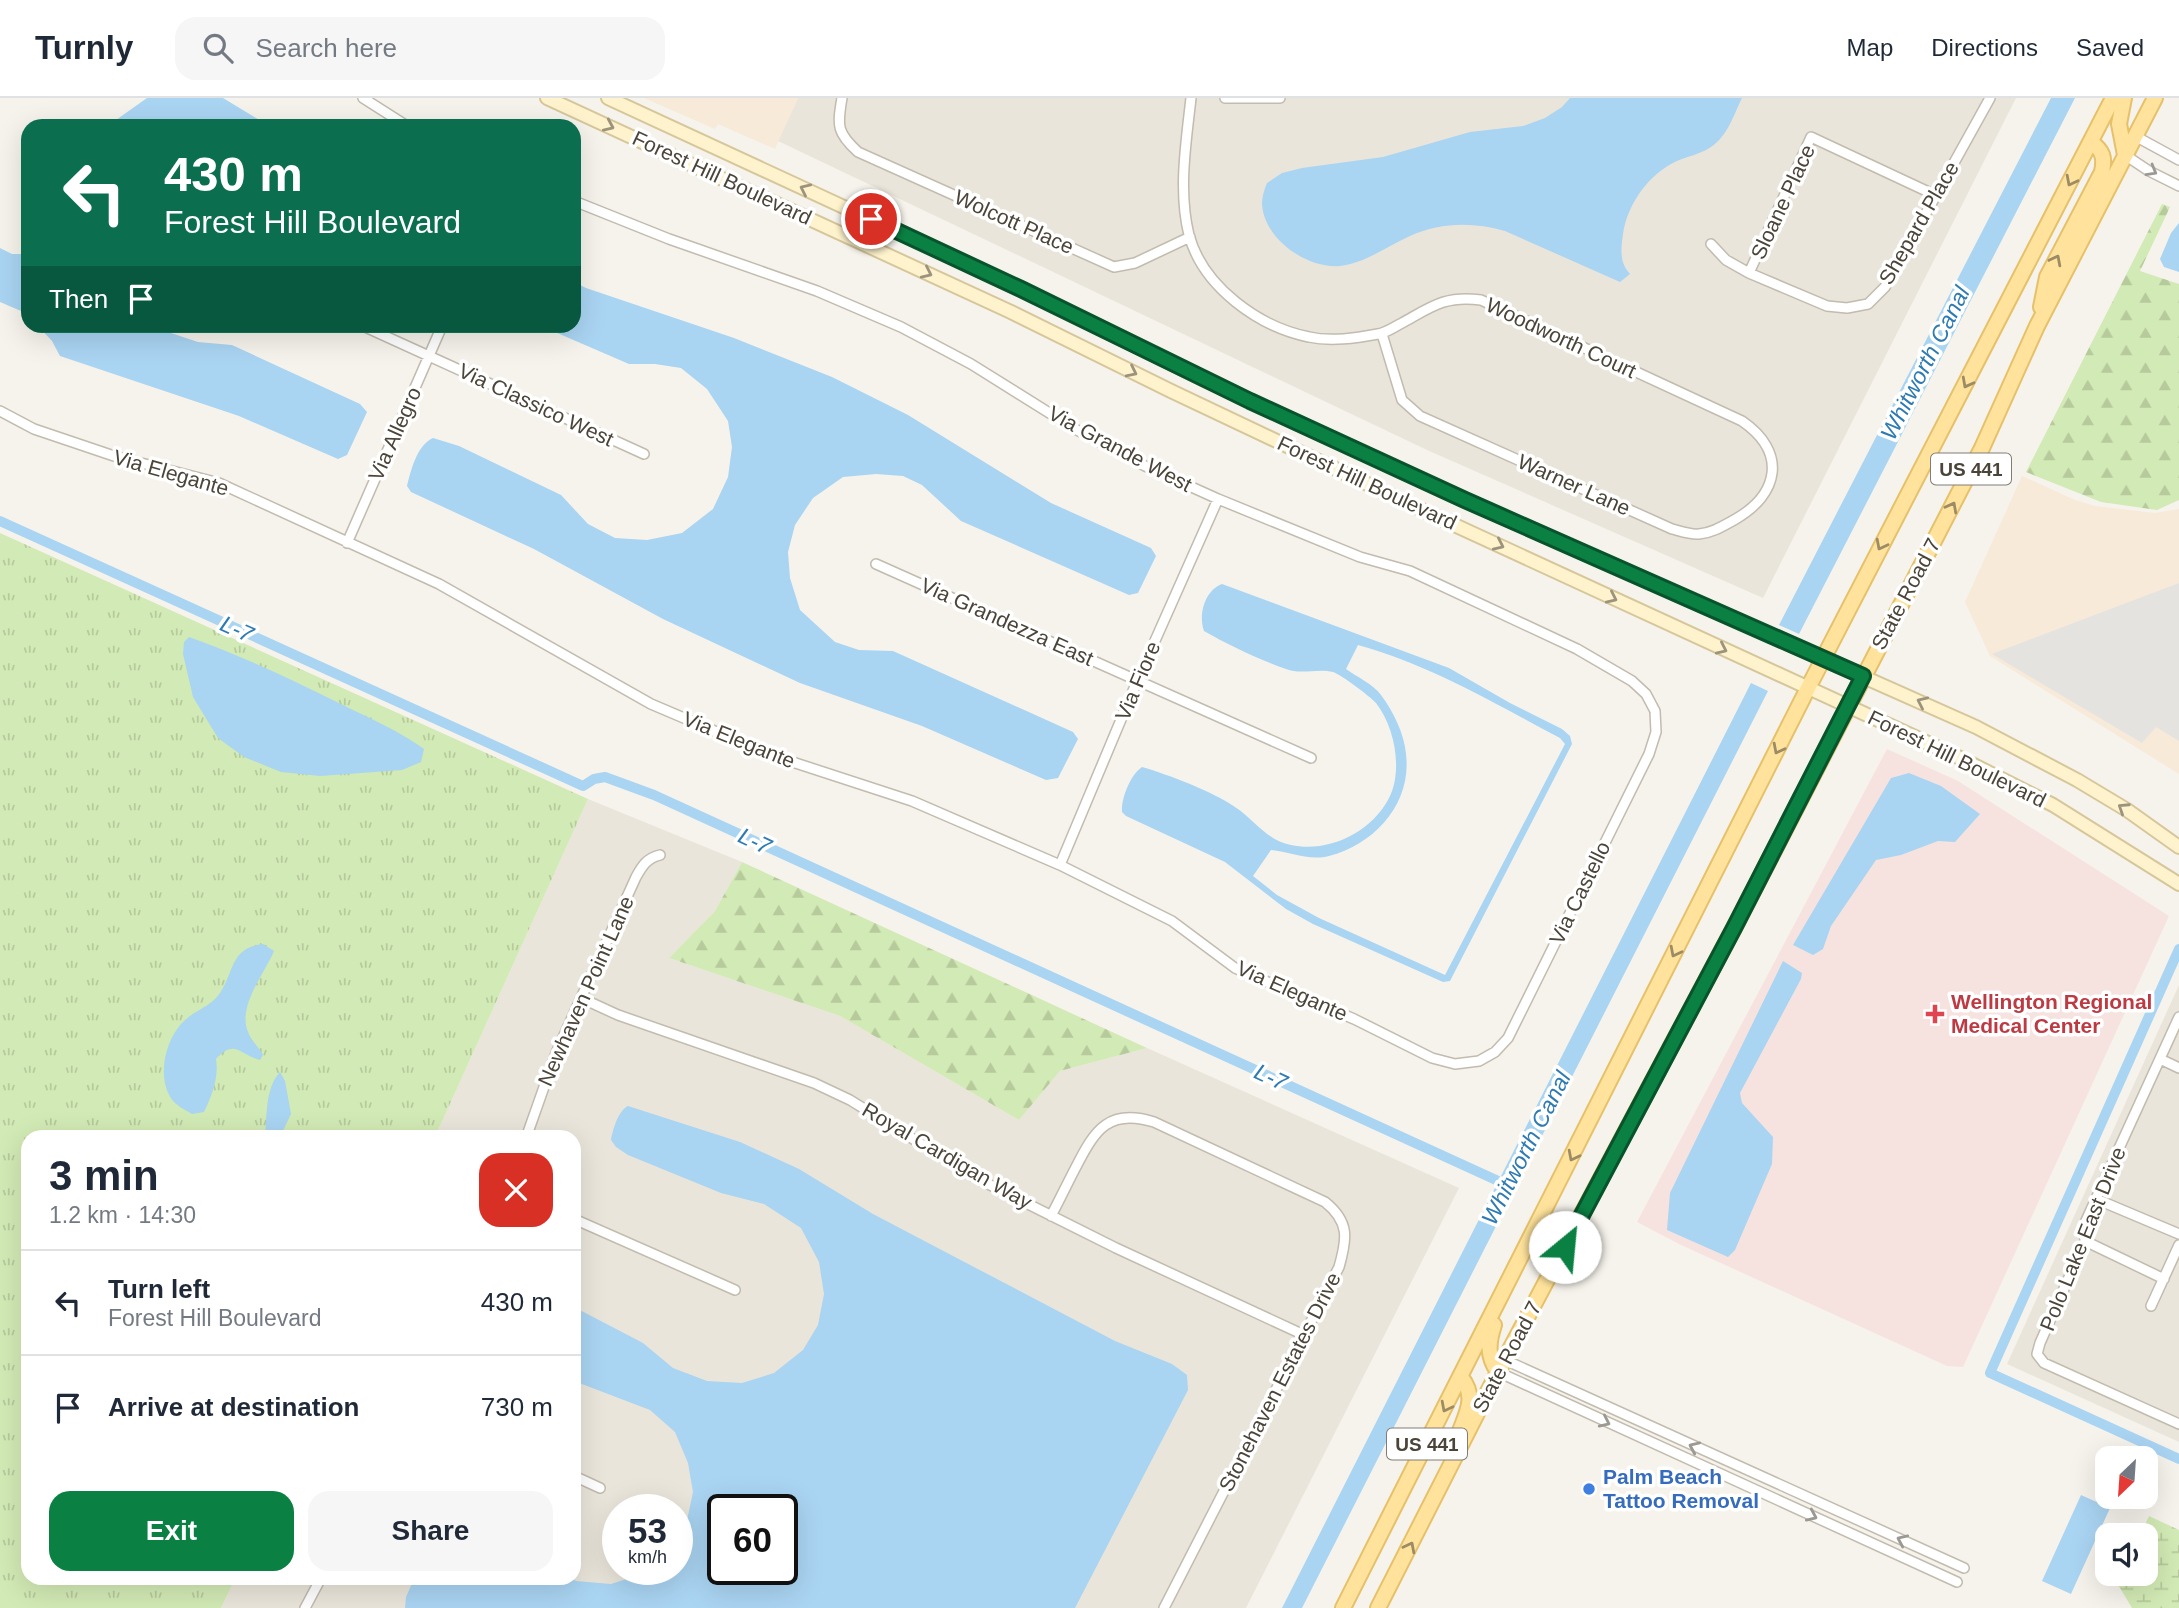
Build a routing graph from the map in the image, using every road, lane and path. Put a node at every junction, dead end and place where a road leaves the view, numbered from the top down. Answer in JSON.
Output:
{"nodes":[{"id":1,"x":363,"y":98,"type":"edge"},
{"id":2,"x":547,"y":98,"type":"edge"},
{"id":3,"x":608,"y":98,"type":"edge"},
{"id":4,"x":842,"y":98,"type":"edge"},
{"id":5,"x":1191,"y":98,"type":"edge"},
{"id":6,"x":1225,"y":98,"type":"edge"},
{"id":7,"x":1280,"y":98,"type":"edge"},
{"id":8,"x":1990,"y":98,"type":"edge"},
{"id":9,"x":2113,"y":98,"type":"edge"},
{"id":10,"x":2124,"y":98,"type":"edge"},
{"id":11,"x":2155,"y":98,"type":"edge"},
{"id":12,"x":396,"y":119,"type":"edge"},
{"id":13,"x":2135,"y":136,"type":"junction"},
{"id":14,"x":2091,"y":142,"type":"junction"},
{"id":15,"x":2125,"y":155,"type":"junction"},
{"id":16,"x":2179,"y":160,"type":"edge"},
{"id":17,"x":2179,"y":186,"type":"edge"},
{"id":18,"x":1935,"y":195,"type":"junction"},
{"id":19,"x":581,"y":204,"type":"edge"},
{"id":20,"x":1190,"y":237,"type":"junction"},
{"id":21,"x":1711,"y":244,"type":"dead end"},
{"id":22,"x":1749,"y":273,"type":"junction"},
{"id":23,"x":2038,"y":326,"type":"junction"},
{"id":24,"x":379,"y":333,"type":"edge"},
{"id":25,"x":439,"y":333,"type":"edge"},
{"id":26,"x":1382,"y":334,"type":"junction"},
{"id":27,"x":429,"y":355,"type":"junction"},
{"id":28,"x":0,"y":411,"type":"edge"},
{"id":29,"x":1769,"y":448,"type":"joint"},
{"id":30,"x":643,"y":454,"type":"dead end"},
{"id":31,"x":1218,"y":499,"type":"junction"},
{"id":32,"x":347,"y":543,"type":"junction"},
{"id":33,"x":876,"y":564,"type":"dead end"},
{"id":34,"x":1823,"y":659,"type":"junction"},
{"id":35,"x":1863,"y":676,"type":"junction"},
{"id":36,"x":1138,"y":679,"type":"junction"},
{"id":37,"x":1808,"y":688,"type":"junction"},
{"id":38,"x":1847,"y":707,"type":"junction"},
{"id":39,"x":1655,"y":711,"type":"joint"},
{"id":40,"x":1311,"y":758,"type":"dead end"},
{"id":41,"x":2179,"y":847,"type":"edge"},
{"id":42,"x":660,"y":855,"type":"dead end"},
{"id":43,"x":1060,"y":864,"type":"junction"},
{"id":44,"x":2177,"y":880,"type":"edge"},
{"id":45,"x":581,"y":998,"type":"junction"},
{"id":46,"x":2179,"y":1018,"type":"edge"},
{"id":47,"x":2160,"y":1059,"type":"junction"},
{"id":48,"x":1479,"y":1061,"type":"joint"},
{"id":49,"x":2179,"y":1068,"type":"edge"},
{"id":50,"x":529,"y":1130,"type":"edge"},
{"id":51,"x":2096,"y":1199,"type":"junction"},
{"id":52,"x":1051,"y":1216,"type":"junction"},
{"id":53,"x":581,"y":1222,"type":"edge"},
{"id":54,"x":2179,"y":1234,"type":"edge"},
{"id":55,"x":2085,"y":1241,"type":"junction"},
{"id":56,"x":2179,"y":1245,"type":"edge"},
{"id":57,"x":2164,"y":1279,"type":"junction"},
{"id":58,"x":1510,"y":1281,"type":"junction"},
{"id":59,"x":735,"y":1290,"type":"dead end"},
{"id":60,"x":2151,"y":1306,"type":"dead end"},
{"id":61,"x":1304,"y":1335,"type":"junction"},
{"id":62,"x":1502,"y":1366,"type":"junction"},
{"id":63,"x":1461,"y":1377,"type":"junction"},
{"id":64,"x":1577,"y":1392,"type":"junction"},
{"id":65,"x":1571,"y":1406,"type":"junction"},
{"id":66,"x":2179,"y":1424,"type":"edge"},
{"id":67,"x":581,"y":1479,"type":"edge"},
{"id":68,"x":600,"y":1488,"type":"dead end"},
{"id":69,"x":1437,"y":1494,"type":"junction"},
{"id":70,"x":1964,"y":1568,"type":"dead end"},
{"id":71,"x":1957,"y":1582,"type":"dead end"},
{"id":72,"x":317,"y":1585,"type":"edge"},
{"id":73,"x":305,"y":1608,"type":"edge"},
{"id":74,"x":1164,"y":1608,"type":"edge"},
{"id":75,"x":1343,"y":1608,"type":"edge"},
{"id":76,"x":1378,"y":1608,"type":"edge"}],
"edges":[{"from":1,"to":12,"type":"street"},
{"from":2,"to":37,"type":"main road","name":"Forest Hill Boulevard","one_way":true},
{"from":34,"to":3,"type":"main road","name":"Forest Hill Boulevard","one_way":true},
{"from":4,"to":20,"type":"street","name":"Wolcott Place"},
{"from":5,"to":20,"type":"street","name":"Woodworth Court"},
{"from":6,"to":7,"type":"street"},
{"from":8,"to":18,"type":"street","name":"Shepard Place"},
{"from":9,"to":14,"type":"main road","name":"State Road 7","number":"US 441"},
{"from":10,"to":15,"type":"main road"},
{"from":11,"to":13,"type":"main road","name":"State Road 7","number":"US 441"},
{"from":13,"to":15,"type":"main road","name":"State Road 7","number":"US 441"},
{"from":13,"to":16,"type":"street"},
{"from":23,"to":14,"type":"main road","one_way":true},
{"from":14,"to":34,"type":"main road","name":"State Road 7","number":"US 441","one_way":true},
{"from":15,"to":17,"type":"street","one_way":true},
{"from":15,"to":23,"type":"main road","name":"State Road 7","number":"US 441"},
{"from":18,"to":22,"type":"street","name":"Shepard Place"},
{"from":18,"to":22,"type":"street","name":"Sloane Place"},
{"from":19,"to":31,"type":"street","name":"Via Grande West"},
{"from":20,"to":26,"type":"street","name":"Woodworth Court"},
{"from":21,"to":22,"type":"street","name":"Shepard Place"},
{"from":35,"to":23,"type":"main road","name":"State Road 7","number":"US 441","one_way":true},
{"from":24,"to":27,"type":"street","name":"Via Classico West"},
{"from":25,"to":27,"type":"street","name":"Via Allegro"},
{"from":26,"to":29,"type":"street","name":"Woodworth Court"},
{"from":26,"to":29,"type":"street","name":"Warner Lane"},
{"from":27,"to":30,"type":"street","name":"Via Classico West"},
{"from":27,"to":32,"type":"street","name":"Via Allegro"},
{"from":28,"to":32,"type":"street","name":"Via Elegante"},
{"from":31,"to":36,"type":"street","name":"Via Fiore"},
{"from":31,"to":39,"type":"street","name":"Via Grande West"},
{"from":32,"to":43,"type":"street","name":"Via Elegante"},
{"from":33,"to":36,"type":"street","name":"Via Grandezza East"},
{"from":34,"to":35,"type":"main road","name":"Forest Hill Boulevard"},
{"from":34,"to":37,"type":"main road","name":"State Road 7","number":"US 441"},
{"from":35,"to":38,"type":"main road","name":"State Road 7","number":"US 441"},
{"from":41,"to":35,"type":"main road","name":"Forest Hill Boulevard","one_way":true},
{"from":36,"to":40,"type":"street","name":"Via Grandezza East"},
{"from":36,"to":43,"type":"street","name":"Via Fiore"},
{"from":37,"to":38,"type":"main road","name":"Forest Hill Boulevard"},
{"from":37,"to":58,"type":"main road","name":"State Road 7","number":"US 441","one_way":true},
{"from":38,"to":44,"type":"main road","name":"Forest Hill Boulevard"},
{"from":38,"to":62,"type":"main road","name":"State Road 7","number":"US 441"},
{"from":39,"to":48,"type":"street","name":"Via Castello"},
{"from":42,"to":45,"type":"street","name":"Newhaven Point Lane"},
{"from":43,"to":48,"type":"street","name":"Via Elegante"},
{"from":45,"to":50,"type":"street","name":"Newhaven Point Lane"},
{"from":45,"to":52,"type":"street","name":"Royal Cardigan Way"},
{"from":46,"to":47,"type":"street","name":"Polo Lake East Drive"},
{"from":47,"to":49,"type":"street"},
{"from":47,"to":51,"type":"street","name":"Polo Lake East Drive"},
{"from":51,"to":54,"type":"street"},
{"from":51,"to":55,"type":"street","name":"Polo Lake East Drive"},
{"from":52,"to":61,"type":"street","name":"Royal Cardigan Way"},
{"from":52,"to":61,"type":"street","name":"Stonehaven Estates Drive"},
{"from":53,"to":59,"type":"street"},
{"from":55,"to":57,"type":"street"},
{"from":55,"to":66,"type":"street","name":"Polo Lake East Drive"},
{"from":56,"to":57,"type":"street"},
{"from":57,"to":60,"type":"street"},
{"from":58,"to":62,"type":"main road"},
{"from":58,"to":63,"type":"main road","name":"State Road 7","number":"US 441"},
{"from":61,"to":74,"type":"street","name":"Stonehaven Estates Drive"},
{"from":62,"to":64,"type":"street"},
{"from":62,"to":65,"type":"street"},
{"from":62,"to":69,"type":"main road","name":"State Road 7","number":"US 441"},
{"from":63,"to":69,"type":"main road"},
{"from":63,"to":75,"type":"main road","name":"State Road 7","number":"US 441","one_way":true},
{"from":64,"to":65,"type":"street"},
{"from":70,"to":64,"type":"street","one_way":true},
{"from":65,"to":71,"type":"street","one_way":true},
{"from":67,"to":68,"type":"street"},
{"from":76,"to":69,"type":"main road","name":"State Road 7","number":"US 441","one_way":true},
{"from":72,"to":73,"type":"street"}]}
